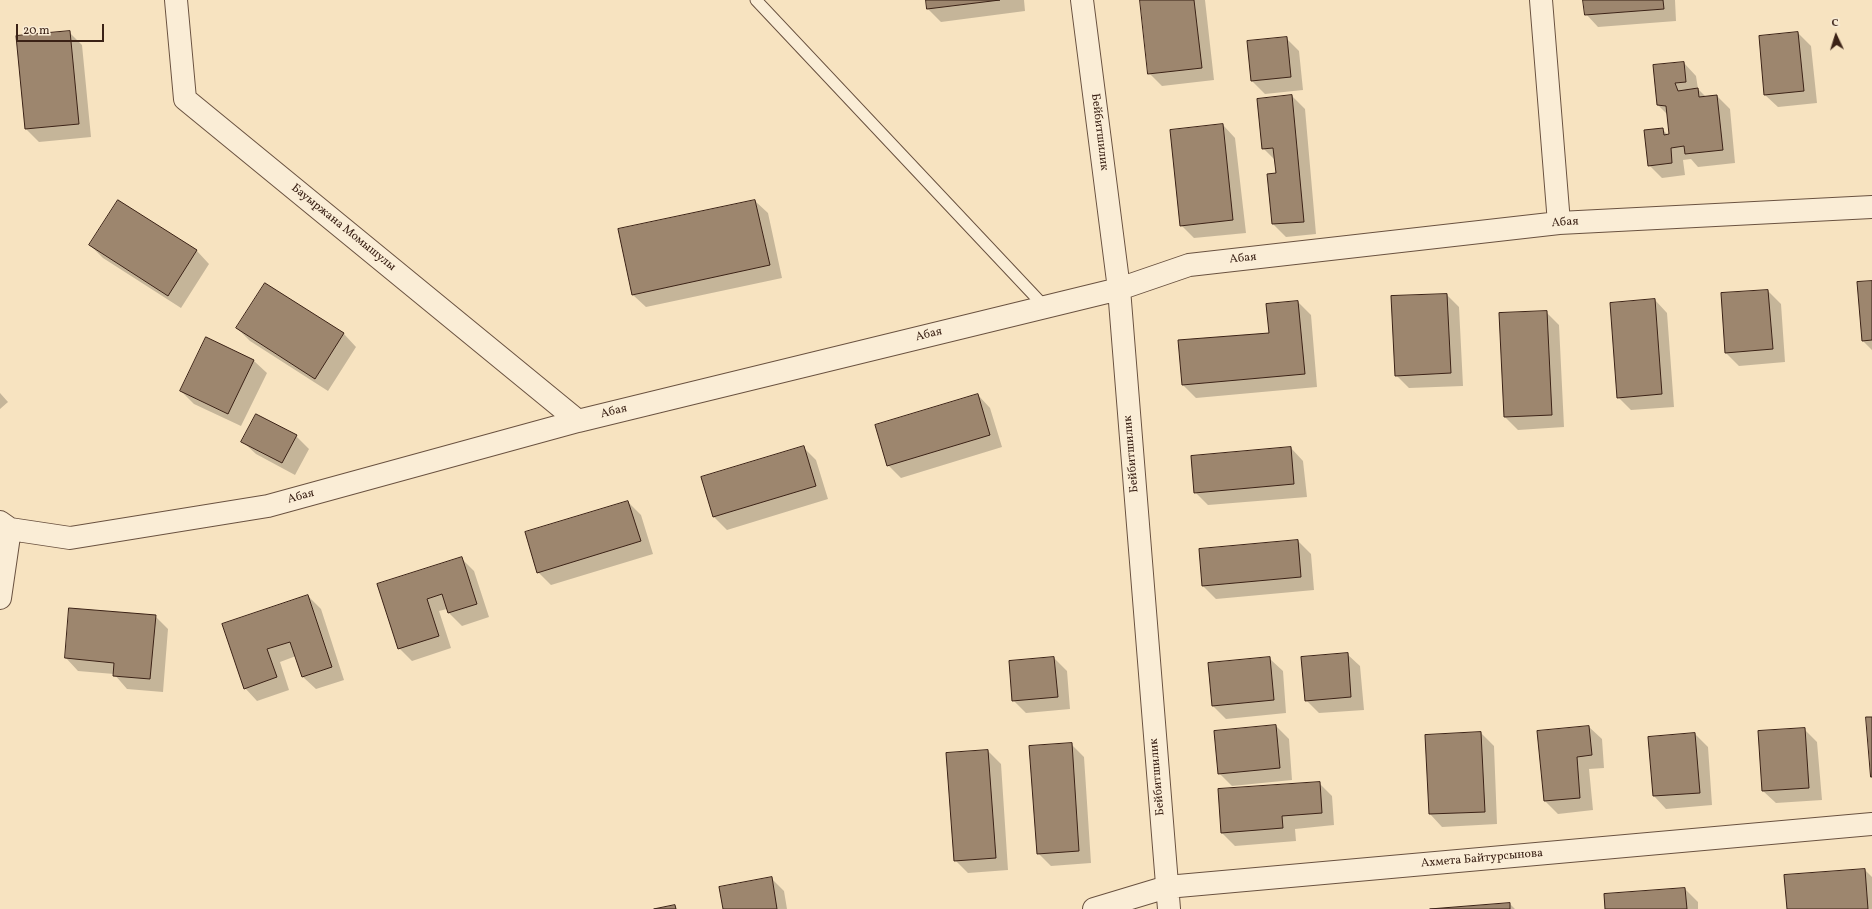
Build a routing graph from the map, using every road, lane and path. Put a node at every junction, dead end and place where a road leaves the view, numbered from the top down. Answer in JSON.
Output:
{"nodes":[{"id":1,"x":176,"y":0,"type":"edge"},
{"id":2,"x":756,"y":0,"type":"edge"},
{"id":3,"x":1082,"y":0,"type":"edge"},
{"id":4,"x":1541,"y":0,"type":"edge"},
{"id":5,"x":1872,"y":207,"type":"edge"},
{"id":6,"x":1559,"y":223,"type":"junction"},
{"id":7,"x":1119,"y":289,"type":"junction"},
{"id":8,"x":1045,"y":307,"type":"junction"},
{"id":9,"x":578,"y":421,"type":"junction"},
{"id":10,"x":5,"y":525,"type":"edge"},
{"id":11,"x":0,"y":598,"type":"edge"},
{"id":12,"x":1872,"y":824,"type":"edge"},
{"id":13,"x":1167,"y":887,"type":"junction"},
{"id":14,"x":1094,"y":909,"type":"edge"},
{"id":15,"x":1170,"y":909,"type":"edge"}],
"edges":[{"from":1,"to":9,"type":"street","name":"Бауыржана Момышулы"},
{"from":2,"to":8,"type":"lane"},
{"from":3,"to":7,"type":"street","name":"Бейбитшилик"},
{"from":4,"to":6,"type":"street"},
{"from":5,"to":6,"type":"street","name":"Абая"},
{"from":6,"to":7,"type":"street","name":"Абая"},
{"from":7,"to":8,"type":"street","name":"Абая"},
{"from":7,"to":13,"type":"street","name":"Бейбитшилик"},
{"from":8,"to":9,"type":"street","name":"Абая"},
{"from":9,"to":10,"type":"street","name":"Абая"},
{"from":10,"to":11,"type":"street"},
{"from":12,"to":13,"type":"street","name":"Ахмета Байтурсынова"},
{"from":13,"to":14,"type":"street","name":"Ахмета Байтурсынова"},
{"from":13,"to":15,"type":"street","name":"Бейбитшилик"}]}
